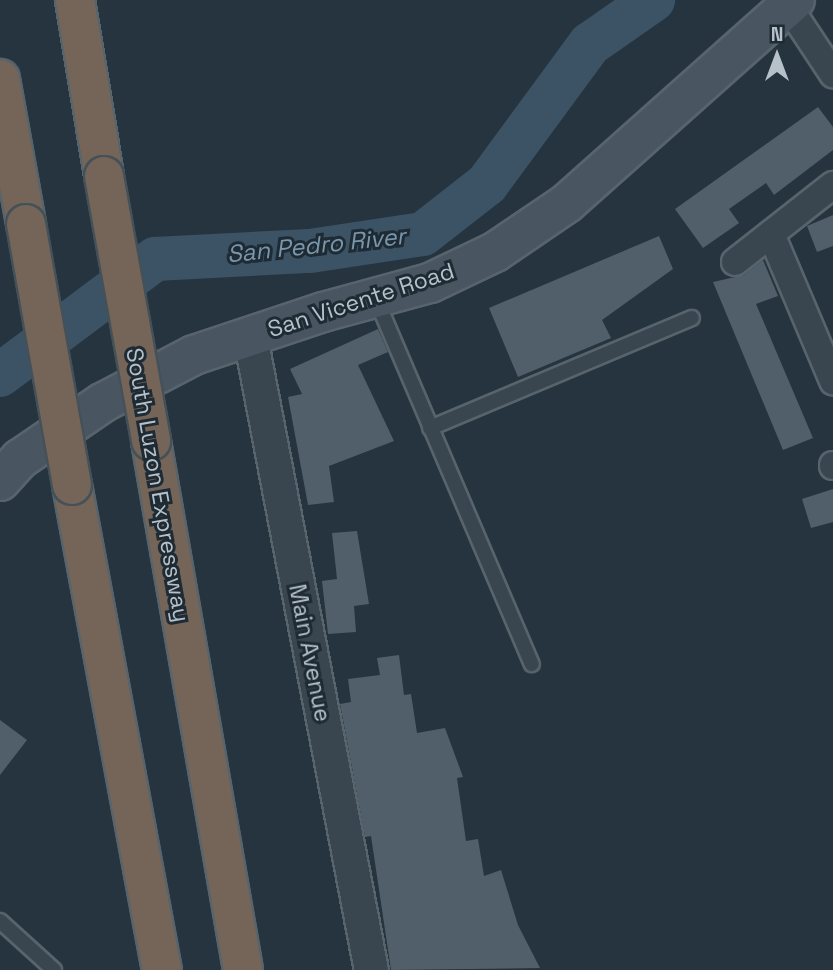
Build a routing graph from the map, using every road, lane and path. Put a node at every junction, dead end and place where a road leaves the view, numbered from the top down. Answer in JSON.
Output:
{"nodes":[{"id":1,"x":75,"y":0,"type":"edge"},
{"id":2,"x":791,"y":3,"type":"edge"},
{"id":3,"x":833,"y":74,"type":"edge"},
{"id":4,"x":0,"y":79,"type":"edge"},
{"id":5,"x":833,"y":185,"type":"edge"},
{"id":6,"x":771,"y":234,"type":"junction"},
{"id":7,"x":735,"y":262,"type":"dead end"},
{"id":8,"x":375,"y":298,"type":"junction"},
{"id":9,"x":692,"y":318,"type":"dead end"},
{"id":10,"x":250,"y":337,"type":"junction"},
{"id":11,"x":833,"y":381,"type":"edge"},
{"id":12,"x":430,"y":428,"type":"junction"},
{"id":13,"x":0,"y":481,"type":"edge"},
{"id":14,"x":532,"y":664,"type":"dead end"},
{"id":15,"x":0,"y":921,"type":"edge"},
{"id":16,"x":54,"y":970,"type":"edge"},
{"id":17,"x":162,"y":970,"type":"edge"},
{"id":18,"x":243,"y":970,"type":"edge"},
{"id":19,"x":371,"y":970,"type":"edge"}],
"edges":[{"from":1,"to":18,"type":"highway","name":"South Luzon Expressway","bridge":true},
{"from":2,"to":3,"type":"street"},
{"from":2,"to":8,"type":"main road","name":"San Vicente Road"},
{"from":4,"to":17,"type":"highway","bridge":true},
{"from":5,"to":6,"type":"street"},
{"from":6,"to":7,"type":"street"},
{"from":6,"to":11,"type":"street"},
{"from":8,"to":10,"type":"main road","name":"San Vicente Road"},
{"from":8,"to":12,"type":"lane"},
{"from":9,"to":12,"type":"lane"},
{"from":10,"to":13,"type":"main road","name":"San Vicente Road"},
{"from":10,"to":19,"type":"street","name":"Main Avenue"},
{"from":12,"to":14,"type":"lane"},
{"from":15,"to":16,"type":"lane"}]}
